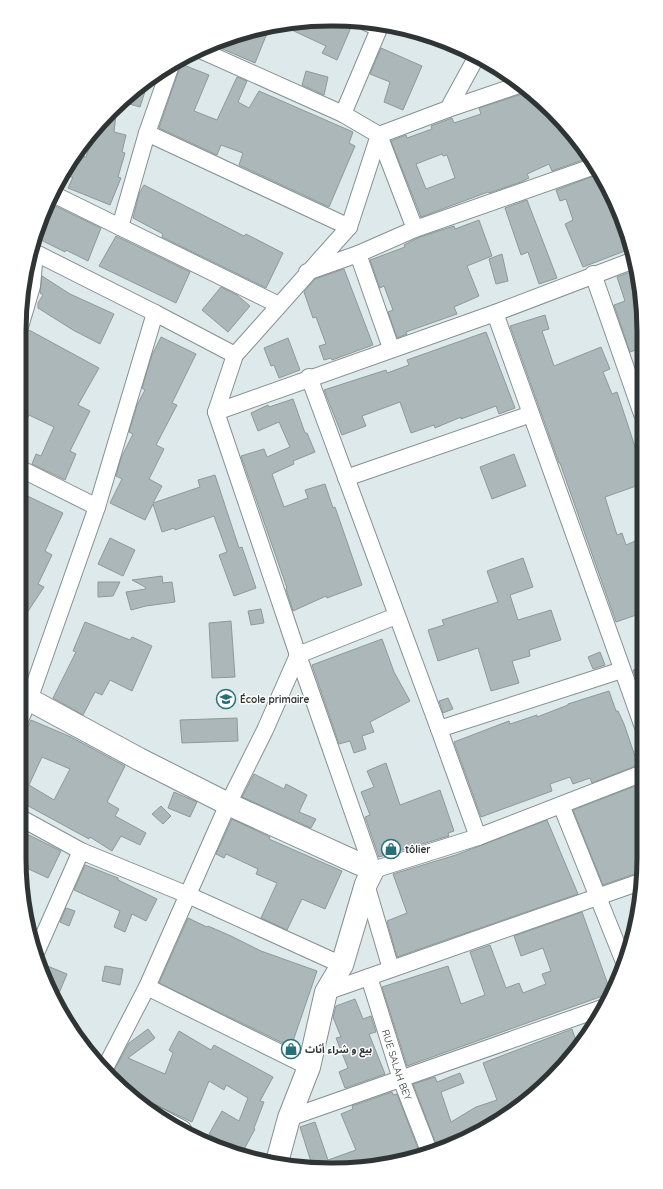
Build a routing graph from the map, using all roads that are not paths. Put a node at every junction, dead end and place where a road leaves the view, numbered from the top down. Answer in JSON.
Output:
{"nodes":[{"id":1,"x":378,"y":30,"type":"edge"},
{"id":2,"x":207,"y":53,"type":"edge"},
{"id":3,"x":474,"y":62,"type":"edge"},
{"id":4,"x":167,"y":74,"type":"edge"},
{"id":5,"x":514,"y":87,"type":"edge"},
{"id":6,"x":448,"y":109,"type":"junction"},
{"id":7,"x":343,"y":114,"type":"junction"},
{"id":8,"x":147,"y":134,"type":"junction"},
{"id":9,"x":379,"y":135,"type":"junction"},
{"id":10,"x":589,"y":168,"type":"edge"},
{"id":11,"x":58,"y":196,"type":"edge"},
{"id":12,"x":120,"y":226,"type":"junction"},
{"id":13,"x":349,"y":227,"type":"junction"},
{"id":14,"x":415,"y":229,"type":"junction"},
{"id":15,"x":358,"y":254,"type":"junction"},
{"id":16,"x":35,"y":256,"type":"edge"},
{"id":17,"x":629,"y":262,"type":"edge"},
{"id":18,"x":307,"y":272,"type":"junction"},
{"id":19,"x":32,"y":274,"type":"edge"},
{"id":20,"x":593,"y":274,"type":"junction"},
{"id":21,"x":28,"y":298,"type":"edge"},
{"id":22,"x":279,"y":305,"type":"junction"},
{"id":23,"x":155,"y":313,"type":"junction"},
{"id":24,"x":495,"y":313,"type":"junction"},
{"id":25,"x":391,"y":348,"type":"junction"},
{"id":26,"x":235,"y":355,"type":"junction"},
{"id":27,"x":309,"y":377,"type":"junction"},
{"id":28,"x":637,"y":400,"type":"edge"},
{"id":29,"x":216,"y":412,"type":"junction"},
{"id":30,"x":531,"y":414,"type":"junction"},
{"id":31,"x":26,"y":471,"type":"edge"},
{"id":32,"x":346,"y":478,"type":"junction"},
{"id":33,"x":97,"y":507,"type":"junction"},
{"id":34,"x":396,"y":616,"type":"junction"},
{"id":35,"x":298,"y":655,"type":"junction"},
{"id":36,"x":622,"y":670,"type":"junction"},
{"id":37,"x":26,"y":692,"type":"edge"},
{"id":38,"x":26,"y":698,"type":"edge"},
{"id":39,"x":637,"y":711,"type":"edge"},
{"id":40,"x":439,"y":729,"type":"junction"},
{"id":41,"x":637,"y":775,"type":"edge"},
{"id":42,"x":228,"y":804,"type":"junction"},
{"id":43,"x":561,"y":805,"type":"junction"},
{"id":44,"x":26,"y":821,"type":"edge"},
{"id":45,"x":478,"y":837,"type":"junction"},
{"id":46,"x":81,"y":851,"type":"junction"},
{"id":47,"x":370,"y":877,"type":"junction"},
{"id":48,"x":635,"y":884,"type":"edge"},
{"id":49,"x":188,"y":894,"type":"junction"},
{"id":50,"x":599,"y":897,"type":"junction"},
{"id":51,"x":39,"y":946,"type":"edge"},
{"id":52,"x":621,"y":955,"type":"edge"},
{"id":53,"x":342,"y":965,"type":"junction"},
{"id":54,"x":391,"y":969,"type":"junction"},
{"id":55,"x":369,"y":977,"type":"junction"},
{"id":56,"x":147,"y":987,"type":"junction"},
{"id":57,"x":326,"y":992,"type":"junction"},
{"id":58,"x":596,"y":1010,"type":"edge"},
{"id":59,"x":107,"y":1065,"type":"edge"},
{"id":60,"x":309,"y":1067,"type":"junction"},
{"id":61,"x":402,"y":1079,"type":"junction"},
{"id":62,"x":289,"y":1118,"type":"junction"},
{"id":63,"x":428,"y":1148,"type":"edge"},
{"id":64,"x":278,"y":1158,"type":"edge"}],
"edges":[{"from":1,"to":7,"type":"street"},
{"from":2,"to":7,"type":"street"},
{"from":3,"to":6,"type":"street"},
{"from":4,"to":8,"type":"street"},
{"from":5,"to":6,"type":"street"},
{"from":6,"to":9,"type":"street"},
{"from":7,"to":9,"type":"street"},
{"from":8,"to":12,"type":"street"},
{"from":8,"to":13,"type":"street"},
{"from":9,"to":13,"type":"street"},
{"from":9,"to":14,"type":"street"},
{"from":10,"to":14,"type":"street"},
{"from":11,"to":12,"type":"street"},
{"from":12,"to":22,"type":"street"},
{"from":13,"to":18,"type":"street"},
{"from":14,"to":15,"type":"street"},
{"from":15,"to":18,"type":"street"},
{"from":15,"to":25,"type":"street"},
{"from":16,"to":23,"type":"street"},
{"from":17,"to":20,"type":"street"},
{"from":18,"to":22,"type":"street"},
{"from":19,"to":21,"type":"street"},
{"from":20,"to":24,"type":"street"},
{"from":20,"to":28,"type":"street"},
{"from":22,"to":26,"type":"street"},
{"from":23,"to":26,"type":"street"},
{"from":23,"to":33,"type":"street"},
{"from":24,"to":25,"type":"street"},
{"from":24,"to":30,"type":"street"},
{"from":25,"to":27,"type":"street"},
{"from":26,"to":29,"type":"street"},
{"from":27,"to":29,"type":"street"},
{"from":27,"to":32,"type":"street"},
{"from":29,"to":35,"type":"street"},
{"from":30,"to":32,"type":"street"},
{"from":30,"to":36,"type":"street"},
{"from":31,"to":33,"type":"street"},
{"from":32,"to":34,"type":"street"},
{"from":33,"to":37,"type":"street"},
{"from":34,"to":35,"type":"street"},
{"from":34,"to":40,"type":"street"},
{"from":35,"to":42,"type":"street"},
{"from":35,"to":47,"type":"street"},
{"from":36,"to":39,"type":"street"},
{"from":36,"to":40,"type":"street"},
{"from":38,"to":42,"type":"street"},
{"from":40,"to":45,"type":"street"},
{"from":41,"to":43,"type":"street"},
{"from":42,"to":47,"type":"street"},
{"from":42,"to":49,"type":"street"},
{"from":43,"to":45,"type":"street"},
{"from":43,"to":50,"type":"street"},
{"from":44,"to":46,"type":"street"},
{"from":45,"to":47,"type":"street"},
{"from":46,"to":49,"type":"street"},
{"from":46,"to":51,"type":"street"},
{"from":47,"to":53,"type":"street"},
{"from":47,"to":54,"type":"street"},
{"from":48,"to":50,"type":"street"},
{"from":49,"to":53,"type":"street"},
{"from":49,"to":56,"type":"street"},
{"from":50,"to":52,"type":"street"},
{"from":50,"to":54,"type":"street"},
{"from":53,"to":57,"type":"street"},
{"from":54,"to":55,"type":"street"},
{"from":55,"to":57,"type":"street"},
{"from":55,"to":61,"type":"street","name":"RUE SALAH BEY"},
{"from":56,"to":59,"type":"street"},
{"from":56,"to":60,"type":"street"},
{"from":57,"to":60,"type":"street"},
{"from":58,"to":61,"type":"street"},
{"from":60,"to":62,"type":"street"},
{"from":61,"to":62,"type":"street"},
{"from":61,"to":63,"type":"street","name":"RUE SALAH BEY"},
{"from":62,"to":64,"type":"street"}]}
